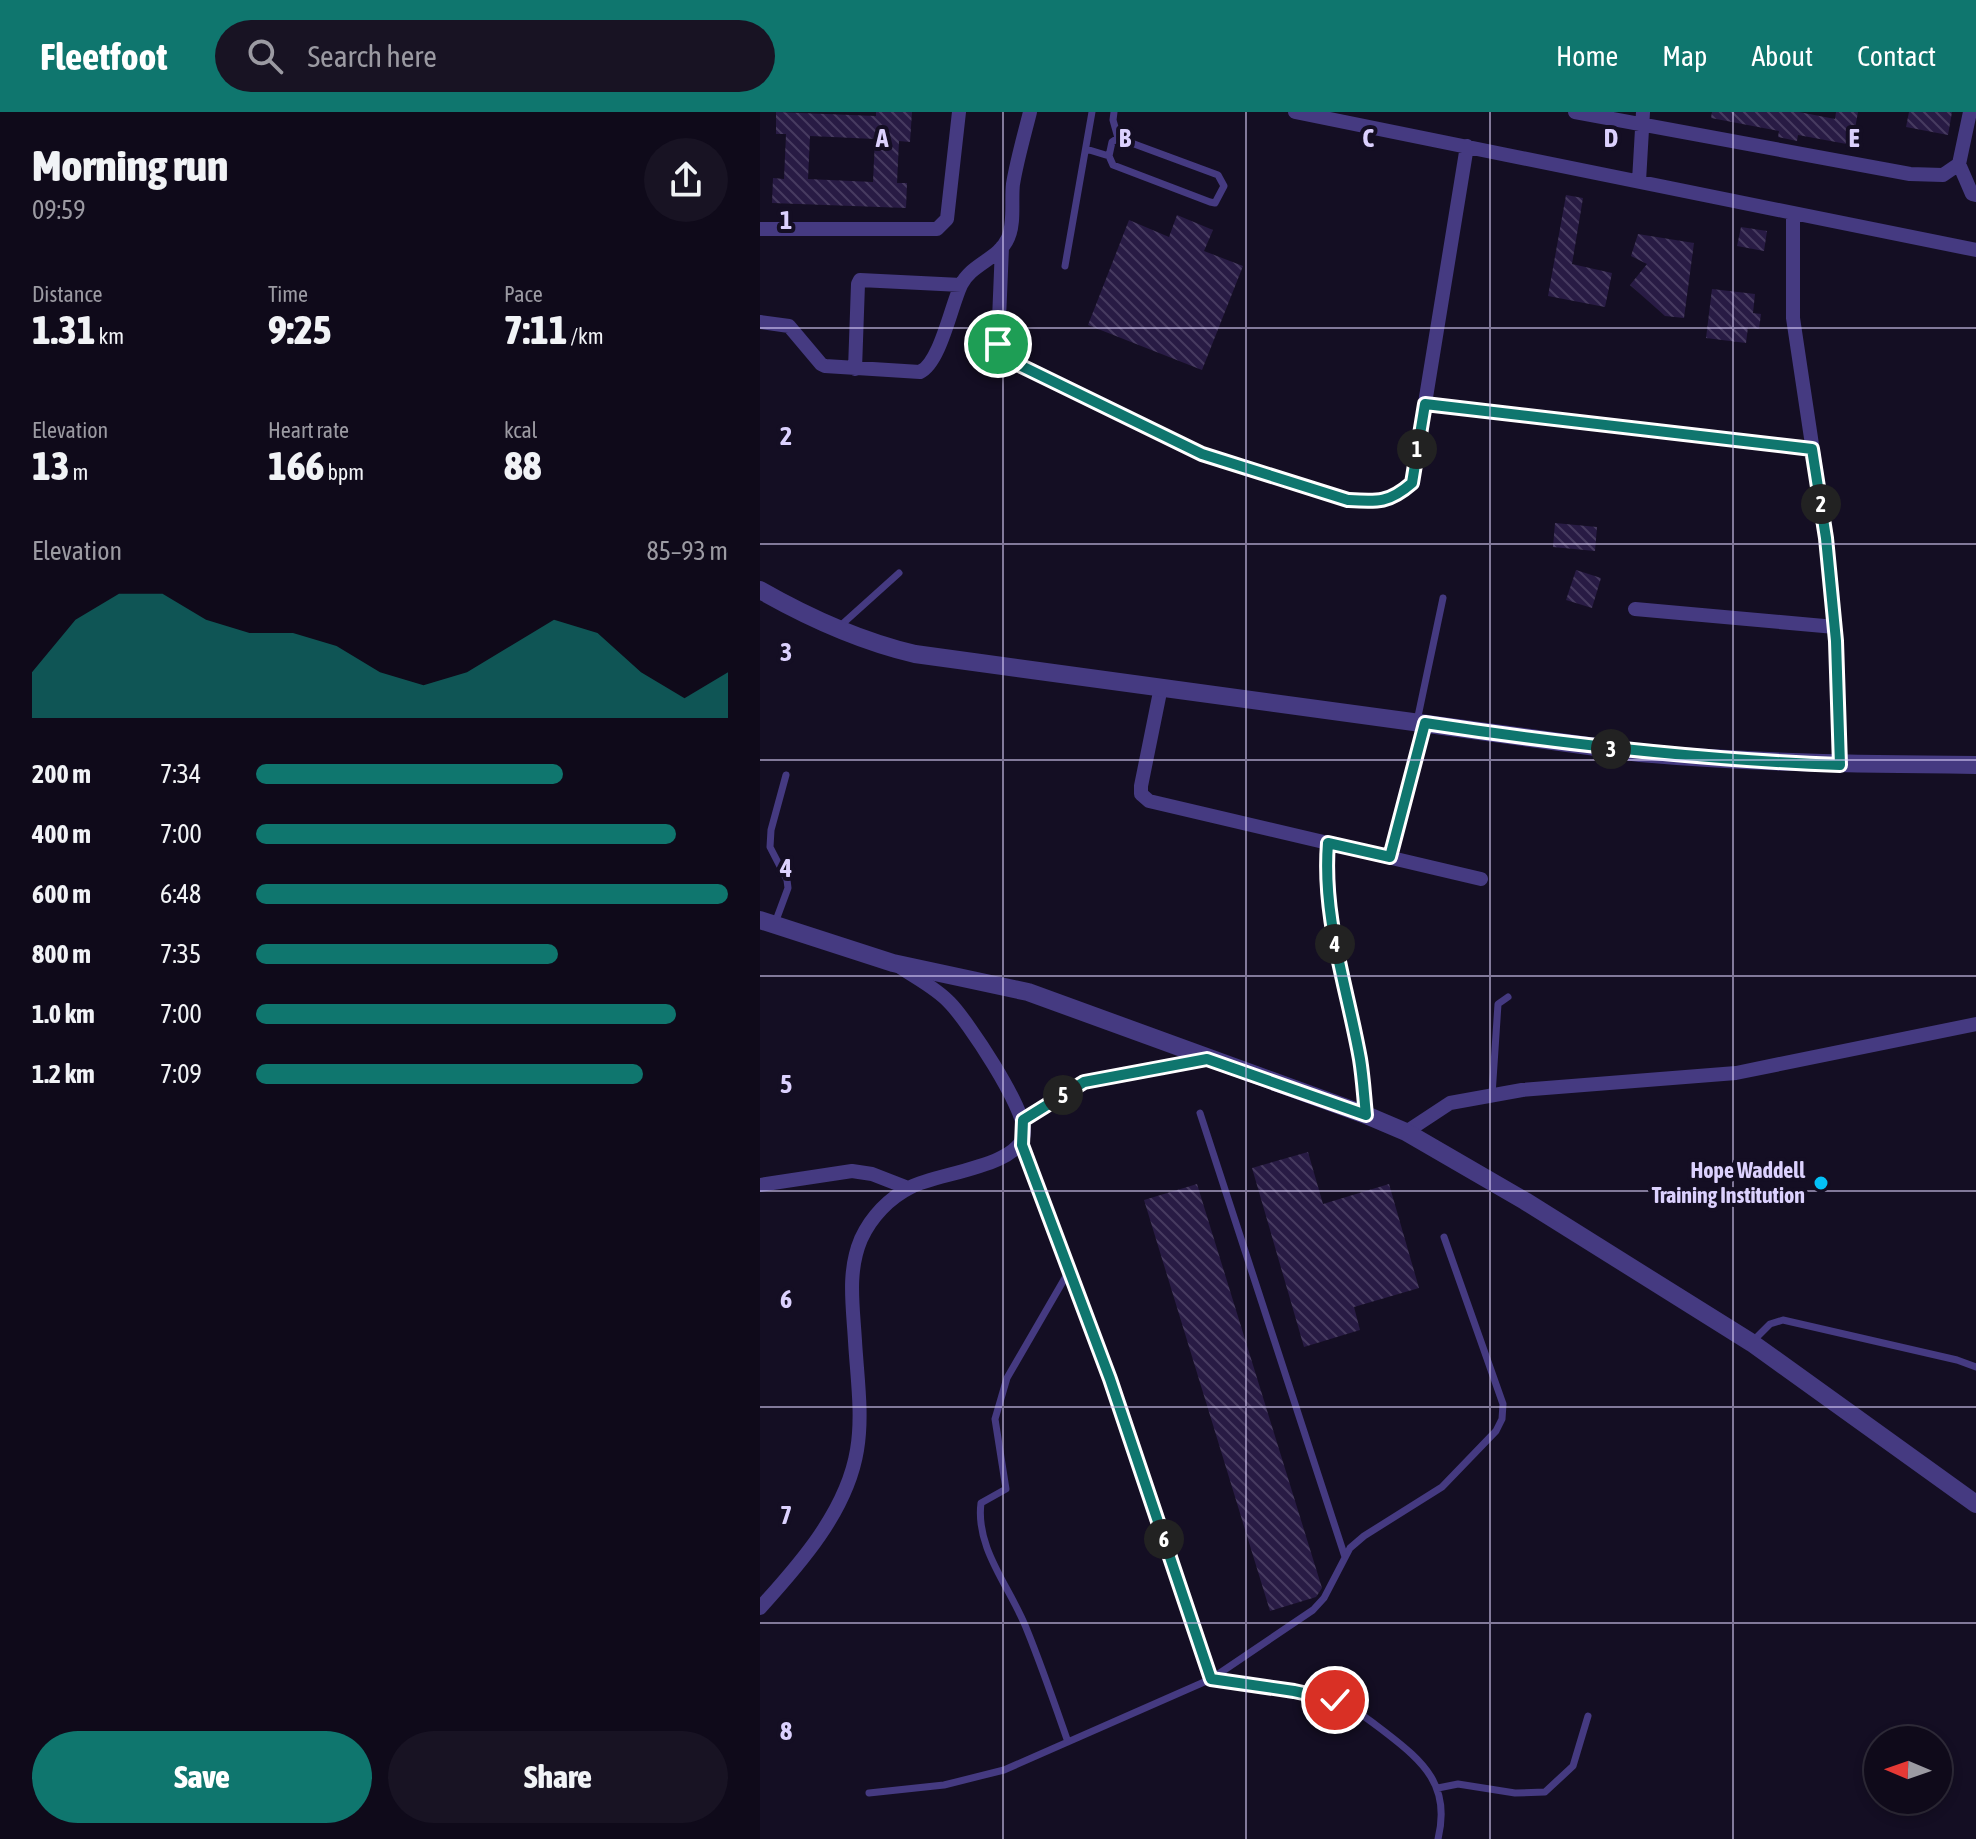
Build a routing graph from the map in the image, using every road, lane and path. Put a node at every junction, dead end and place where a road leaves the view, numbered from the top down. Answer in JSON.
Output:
{"nodes":[{"id":1,"x":959,"y":112,"type":"edge"},
{"id":2,"x":1030,"y":112,"type":"edge"},
{"id":3,"x":1092,"y":112,"type":"edge"},
{"id":4,"x":1114,"y":112,"type":"edge"},
{"id":5,"x":1295,"y":112,"type":"edge"},
{"id":6,"x":1575,"y":112,"type":"edge"},
{"id":7,"x":1970,"y":112,"type":"edge"},
{"id":8,"x":1357,"y":118,"type":"edge"},
{"id":9,"x":1641,"y":119,"type":"edge"},
{"id":10,"x":1118,"y":138,"type":"junction"},
{"id":11,"x":1467,"y":146,"type":"junction"},
{"id":12,"x":1086,"y":149,"type":"junction"},
{"id":13,"x":1109,"y":156,"type":"junction"},
{"id":14,"x":1959,"y":164,"type":"junction"},
{"id":15,"x":1639,"y":181,"type":"junction"},
{"id":16,"x":1976,"y":195,"type":"edge"},
{"id":17,"x":1793,"y":214,"type":"junction"},
{"id":18,"x":760,"y":229,"type":"edge"},
{"id":19,"x":1002,"y":247,"type":"junction"},
{"id":20,"x":1976,"y":250,"type":"edge"},
{"id":21,"x":1065,"y":266,"type":"dead end"},
{"id":22,"x":961,"y":285,"type":"junction"},
{"id":23,"x":760,"y":322,"type":"edge"},
{"id":24,"x":855,"y":369,"type":"junction"},
{"id":25,"x":1425,"y":404,"type":"junction"},
{"id":26,"x":1812,"y":449,"type":"junction"},
{"id":27,"x":899,"y":573,"type":"dead end"},
{"id":28,"x":760,"y":590,"type":"edge"},
{"id":29,"x":1443,"y":598,"type":"dead end"},
{"id":30,"x":1635,"y":609,"type":"dead end"},
{"id":31,"x":1835,"y":627,"type":"junction"},
{"id":32,"x":837,"y":629,"type":"junction"},
{"id":33,"x":1161,"y":687,"type":"junction"},
{"id":34,"x":1421,"y":723,"type":"junction"},
{"id":35,"x":1840,"y":765,"type":"junction"},
{"id":36,"x":1976,"y":765,"type":"edge"},
{"id":37,"x":786,"y":775,"type":"dead end"},
{"id":38,"x":1328,"y":843,"type":"junction"},
{"id":39,"x":1390,"y":857,"type":"junction"},
{"id":40,"x":1481,"y":879,"type":"dead end"},
{"id":41,"x":767,"y":922,"type":"edge"},
{"id":42,"x":893,"y":963,"type":"junction"},
{"id":43,"x":1508,"y":997,"type":"dead end"},
{"id":44,"x":1976,"y":1024,"type":"edge"},
{"id":45,"x":1207,"y":1059,"type":"junction"},
{"id":46,"x":1492,"y":1095,"type":"junction"},
{"id":47,"x":1200,"y":1113,"type":"dead end"},
{"id":48,"x":1366,"y":1115,"type":"junction"},
{"id":49,"x":1023,"y":1120,"type":"junction"},
{"id":50,"x":1406,"y":1132,"type":"junction"},
{"id":51,"x":1022,"y":1145,"type":"junction"},
{"id":52,"x":760,"y":1185,"type":"edge"},
{"id":53,"x":908,"y":1188,"type":"junction"},
{"id":54,"x":1444,"y":1237,"type":"dead end"},
{"id":55,"x":1069,"y":1271,"type":"junction"},
{"id":56,"x":1752,"y":1343,"type":"junction"},
{"id":57,"x":1976,"y":1367,"type":"edge"},
{"id":58,"x":1976,"y":1504,"type":"edge"},
{"id":59,"x":1345,"y":1557,"type":"junction"},
{"id":60,"x":760,"y":1608,"type":"edge"},
{"id":61,"x":1211,"y":1679,"type":"junction"},
{"id":62,"x":1588,"y":1716,"type":"dead end"},
{"id":63,"x":1068,"y":1742,"type":"junction"},
{"id":64,"x":1438,"y":1788,"type":"junction"},
{"id":65,"x":869,"y":1793,"type":"dead end"},
{"id":66,"x":1438,"y":1839,"type":"edge"}],
"edges":[{"from":1,"to":18,"type":"street"},
{"from":2,"to":19,"type":"street"},
{"from":3,"to":12,"type":"lane"},
{"from":4,"to":10,"type":"lane"},
{"from":5,"to":8,"type":"street"},
{"from":6,"to":9,"type":"street"},
{"from":7,"to":14,"type":"street"},
{"from":8,"to":11,"type":"street"},
{"from":9,"to":14,"type":"street"},
{"from":9,"to":15,"type":"street"},
{"from":10,"to":13,"type":"lane"},
{"from":10,"to":13,"type":"lane"},
{"from":11,"to":15,"type":"street"},
{"from":11,"to":25,"type":"street"},
{"from":12,"to":13,"type":"lane"},
{"from":12,"to":21,"type":"lane"},
{"from":14,"to":16,"type":"street"},
{"from":15,"to":17,"type":"street"},
{"from":17,"to":20,"type":"street"},
{"from":17,"to":26,"type":"street"},
{"from":19,"to":22,"type":"street"},
{"from":19,"to":25,"type":"street"},
{"from":22,"to":24,"type":"street"},
{"from":22,"to":24,"type":"street"},
{"from":23,"to":24,"type":"street"},
{"from":25,"to":26,"type":"street"},
{"from":26,"to":31,"type":"street"},
{"from":27,"to":32,"type":"lane"},
{"from":28,"to":32,"type":"street"},
{"from":29,"to":34,"type":"lane"},
{"from":30,"to":31,"type":"street"},
{"from":31,"to":35,"type":"street"},
{"from":32,"to":33,"type":"street"},
{"from":33,"to":34,"type":"street"},
{"from":33,"to":38,"type":"street"},
{"from":34,"to":35,"type":"street"},
{"from":34,"to":39,"type":"street"},
{"from":35,"to":36,"type":"street"},
{"from":37,"to":41,"type":"lane"},
{"from":38,"to":39,"type":"street"},
{"from":38,"to":48,"type":"street"},
{"from":39,"to":40,"type":"street"},
{"from":41,"to":42,"type":"street"},
{"from":42,"to":45,"type":"street"},
{"from":42,"to":49,"type":"street"},
{"from":43,"to":46,"type":"lane"},
{"from":44,"to":46,"type":"street"},
{"from":45,"to":48,"type":"street"},
{"from":45,"to":49,"type":"lane"},
{"from":46,"to":50,"type":"street"},
{"from":47,"to":59,"type":"lane"},
{"from":48,"to":50,"type":"street"},
{"from":49,"to":51,"type":"street"},
{"from":50,"to":56,"type":"street"},
{"from":51,"to":53,"type":"street"},
{"from":51,"to":55,"type":"lane"},
{"from":52,"to":53,"type":"street"},
{"from":53,"to":60,"type":"street"},
{"from":54,"to":59,"type":"lane"},
{"from":55,"to":61,"type":"lane"},
{"from":55,"to":63,"type":"lane"},
{"from":56,"to":57,"type":"lane"},
{"from":56,"to":58,"type":"street"},
{"from":59,"to":61,"type":"lane"},
{"from":61,"to":63,"type":"lane"},
{"from":61,"to":64,"type":"lane"},
{"from":62,"to":64,"type":"lane"},
{"from":63,"to":65,"type":"lane"},
{"from":64,"to":66,"type":"lane"}]}
